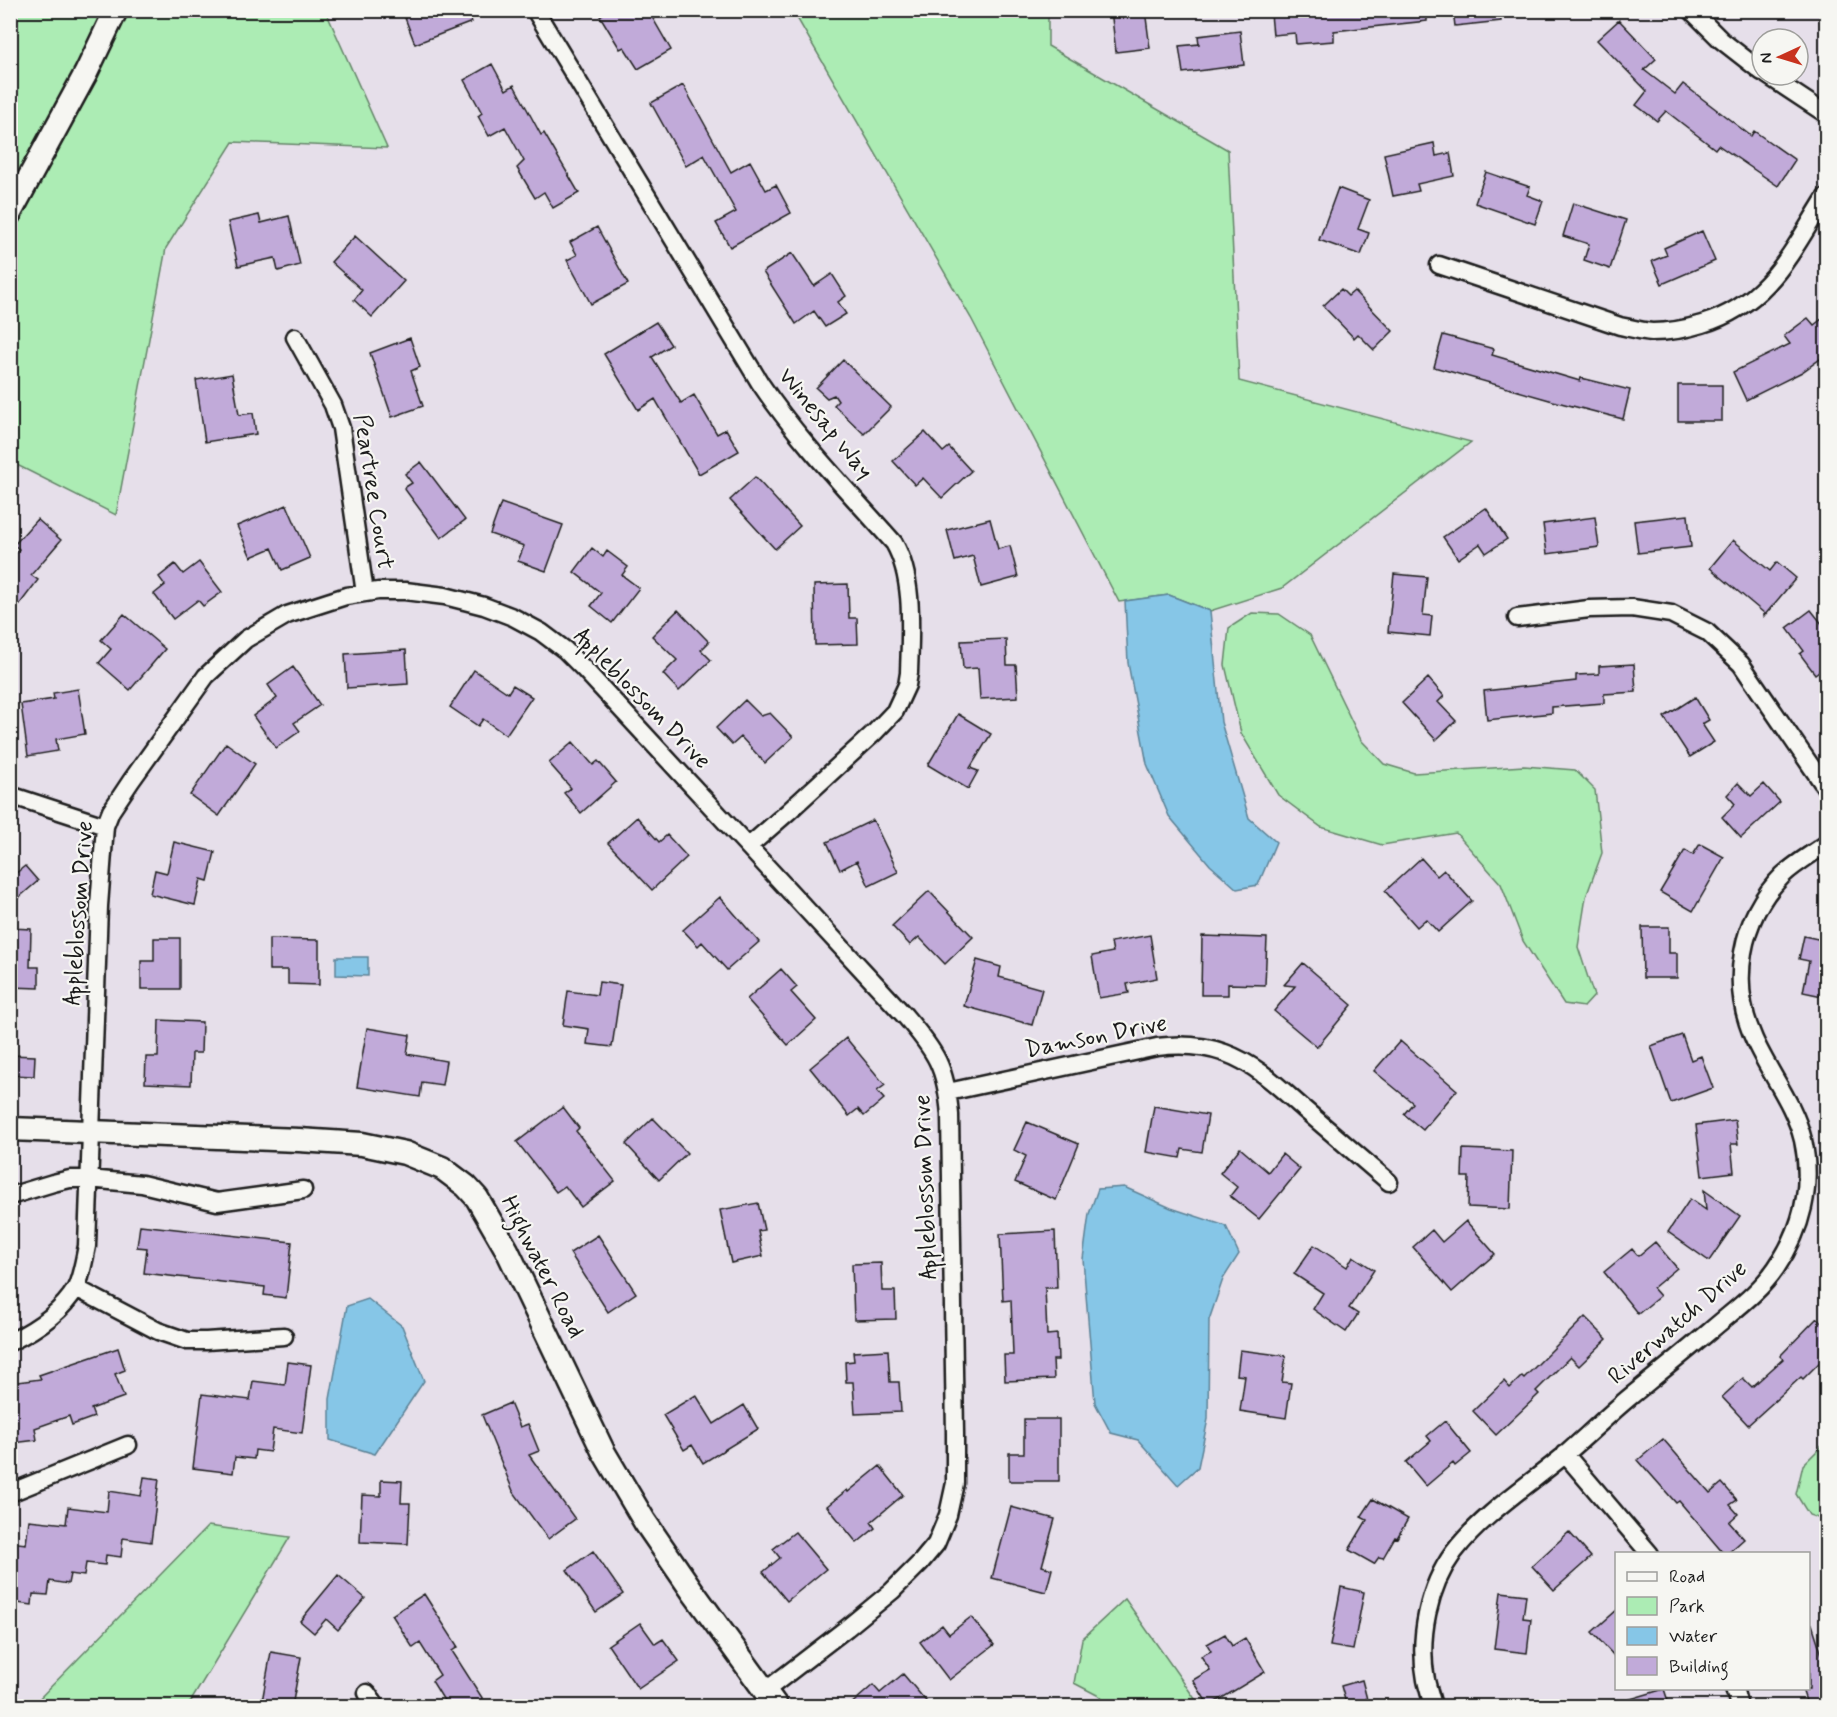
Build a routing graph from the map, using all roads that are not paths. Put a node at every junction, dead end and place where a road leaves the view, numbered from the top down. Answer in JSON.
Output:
{"nodes":[{"id":1,"x":116,"y":10,"type":"edge"},
{"id":2,"x":535,"y":10,"type":"edge"},
{"id":3,"x":1691,"y":10,"type":"edge"},
{"id":4,"x":1750,"y":63,"type":"edge"},
{"id":5,"x":1785,"y":87,"type":"edge"},
{"id":6,"x":1827,"y":114,"type":"edge"},
{"id":7,"x":1827,"y":197,"type":"edge"},
{"id":8,"x":10,"y":213,"type":"edge"},
{"id":9,"x":1439,"y":265,"type":"dead end"},
{"id":10,"x":295,"y":337,"type":"dead end"},
{"id":11,"x":365,"y":593,"type":"junction"},
{"id":12,"x":1517,"y":618,"type":"dead end"},
{"id":13,"x":1827,"y":788,"type":"edge"},
{"id":14,"x":10,"y":795,"type":"edge"},
{"id":15,"x":105,"y":826,"type":"junction"},
{"id":16,"x":1827,"y":843,"type":"edge"},
{"id":17,"x":749,"y":846,"type":"junction"},
{"id":18,"x":948,"y":1092,"type":"junction"},
{"id":19,"x":10,"y":1129,"type":"edge"},
{"id":20,"x":91,"y":1134,"type":"junction"},
{"id":21,"x":89,"y":1179,"type":"junction"},
{"id":22,"x":1389,"y":1182,"type":"dead end"},
{"id":23,"x":303,"y":1190,"type":"dead end"},
{"id":24,"x":10,"y":1196,"type":"edge"},
{"id":25,"x":76,"y":1287,"type":"junction"},
{"id":26,"x":284,"y":1336,"type":"dead end"},
{"id":27,"x":10,"y":1341,"type":"edge"},
{"id":28,"x":128,"y":1445,"type":"dead end"},
{"id":29,"x":1565,"y":1454,"type":"junction"},
{"id":30,"x":10,"y":1493,"type":"edge"},
{"id":31,"x":1648,"y":1552,"type":"edge"},
{"id":32,"x":1734,"y":1690,"type":"edge"},
{"id":33,"x":771,"y":1699,"type":"edge"},
{"id":34,"x":1433,"y":1707,"type":"edge"},
{"id":35,"x":1739,"y":1707,"type":"edge"}],
"edges":[{"from":1,"to":8,"type":"street"},
{"from":2,"to":17,"type":"street","name":"Winesap Way"},
{"from":3,"to":4,"type":"street"},
{"from":5,"to":6,"type":"street"},
{"from":7,"to":9,"type":"street"},
{"from":10,"to":11,"type":"street","name":"Peartree Court"},
{"from":11,"to":15,"type":"street","name":"Appleblossom Drive"},
{"from":11,"to":17,"type":"street","name":"Appleblossom Drive"},
{"from":12,"to":13,"type":"street"},
{"from":14,"to":15,"type":"street"},
{"from":15,"to":20,"type":"street","name":"Appleblossom Drive"},
{"from":16,"to":29,"type":"street","name":"Riverwatch Drive"},
{"from":17,"to":18,"type":"street","name":"Appleblossom Drive"},
{"from":18,"to":22,"type":"street","name":"Damson Drive"},
{"from":18,"to":33,"type":"street","name":"Appleblossom Drive"},
{"from":19,"to":20,"type":"street","name":"Highwater Road"},
{"from":20,"to":21,"type":"street","name":"Appleblossom Drive"},
{"from":20,"to":33,"type":"street","name":"Highwater Road"},
{"from":21,"to":23,"type":"street"},
{"from":21,"to":24,"type":"street"},
{"from":21,"to":25,"type":"street","name":"Appleblossom Drive"},
{"from":25,"to":26,"type":"street"},
{"from":25,"to":27,"type":"street","name":"Appleblossom Drive"},
{"from":28,"to":30,"type":"street"},
{"from":29,"to":31,"type":"street"},
{"from":29,"to":34,"type":"street","name":"Riverwatch Drive"},
{"from":32,"to":35,"type":"street"}]}
